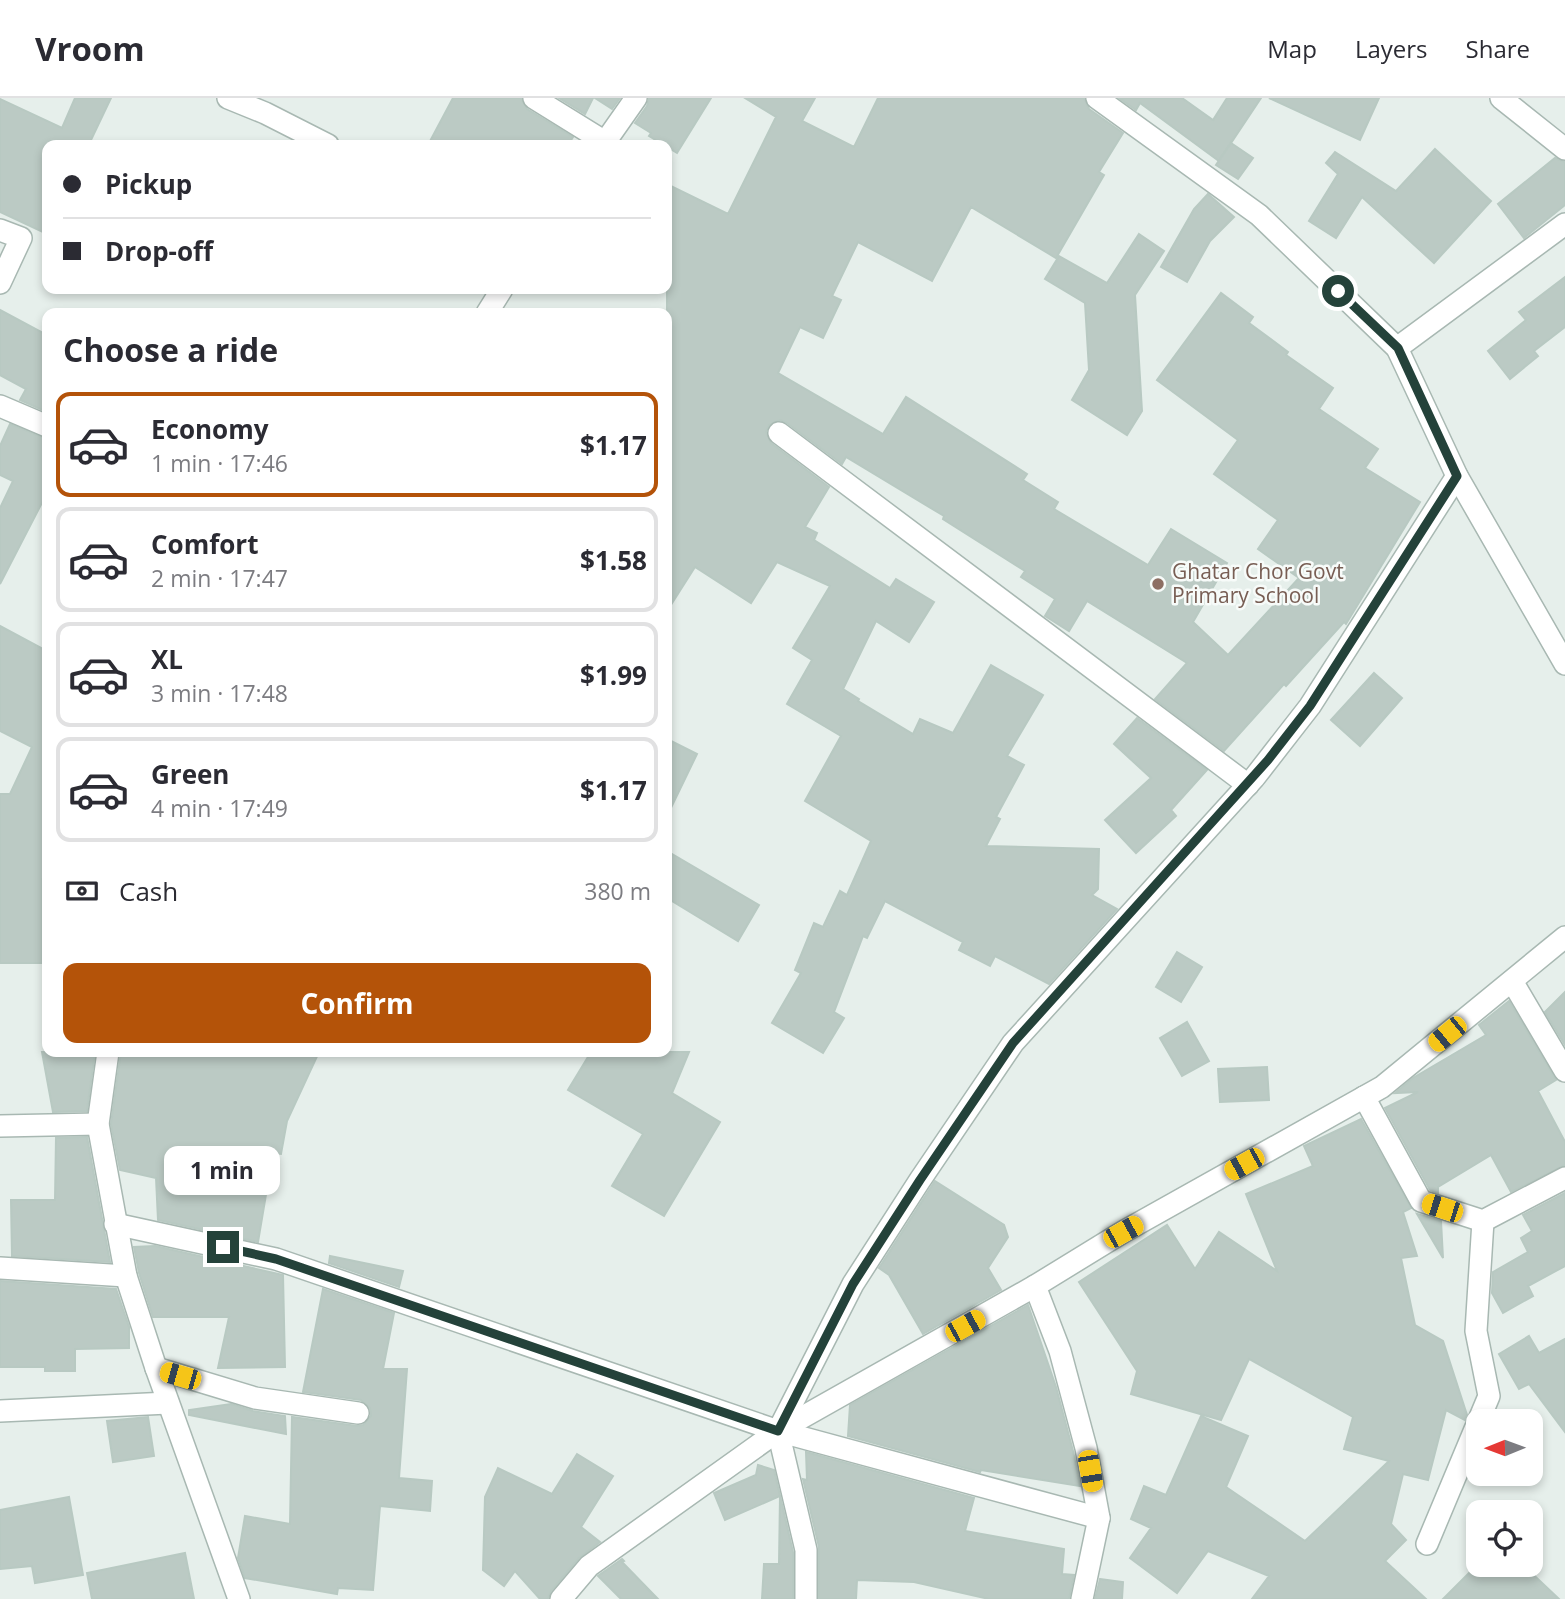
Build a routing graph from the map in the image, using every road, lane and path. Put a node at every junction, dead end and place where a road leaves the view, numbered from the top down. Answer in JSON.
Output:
{"nodes":[{"id":1,"x":228,"y":98,"type":"edge"},
{"id":2,"x":534,"y":98,"type":"edge"},
{"id":3,"x":636,"y":98,"type":"edge"},
{"id":4,"x":1097,"y":98,"type":"edge"},
{"id":5,"x":1501,"y":98,"type":"edge"},
{"id":6,"x":318,"y":140,"type":"edge"},
{"id":7,"x":598,"y":140,"type":"edge"},
{"id":8,"x":607,"y":140,"type":"edge"},
{"id":9,"x":1565,"y":149,"type":"edge"},
{"id":10,"x":1565,"y":224,"type":"edge"},
{"id":11,"x":0,"y":230,"type":"edge"},
{"id":12,"x":0,"y":283,"type":"edge"},
{"id":13,"x":1398,"y":348,"type":"junction"},
{"id":14,"x":0,"y":406,"type":"edge"},
{"id":15,"x":42,"y":424,"type":"edge"},
{"id":16,"x":779,"y":433,"type":"dead end"},
{"id":17,"x":1457,"y":476,"type":"junction"},
{"id":18,"x":1565,"y":664,"type":"edge"},
{"id":19,"x":1248,"y":785,"type":"junction"},
{"id":20,"x":1565,"y":937,"type":"edge"},
{"id":21,"x":1512,"y":981,"type":"junction"},
{"id":22,"x":107,"y":1057,"type":"edge"},
{"id":23,"x":1565,"y":1071,"type":"edge"},
{"id":24,"x":1364,"y":1097,"type":"junction"},
{"id":25,"x":98,"y":1124,"type":"junction"},
{"id":26,"x":0,"y":1126,"type":"edge"},
{"id":27,"x":1565,"y":1178,"type":"edge"},
{"id":28,"x":1483,"y":1221,"type":"junction"},
{"id":29,"x":115,"y":1224,"type":"junction"},
{"id":30,"x":0,"y":1268,"type":"edge"},
{"id":31,"x":125,"y":1276,"type":"junction"},
{"id":32,"x":1035,"y":1286,"type":"junction"},
{"id":33,"x":156,"y":1368,"type":"junction"},
{"id":34,"x":168,"y":1403,"type":"junction"},
{"id":35,"x":0,"y":1411,"type":"edge"},
{"id":36,"x":358,"y":1413,"type":"dead end"},
{"id":37,"x":778,"y":1431,"type":"junction"},
{"id":38,"x":1099,"y":1518,"type":"junction"},
{"id":39,"x":1427,"y":1544,"type":"dead end"},
{"id":40,"x":239,"y":1599,"type":"edge"},
{"id":41,"x":561,"y":1599,"type":"edge"},
{"id":42,"x":806,"y":1599,"type":"edge"},
{"id":43,"x":1082,"y":1599,"type":"edge"}],
"edges":[{"from":1,"to":6,"type":"street"},
{"from":2,"to":7,"type":"street"},
{"from":3,"to":8,"type":"street"},
{"from":4,"to":13,"type":"street"},
{"from":5,"to":9,"type":"street"},
{"from":10,"to":13,"type":"street"},
{"from":11,"to":12,"type":"street"},
{"from":13,"to":17,"type":"street"},
{"from":14,"to":15,"type":"street"},
{"from":16,"to":19,"type":"street"},
{"from":17,"to":18,"type":"street"},
{"from":17,"to":19,"type":"street"},
{"from":19,"to":37,"type":"street"},
{"from":20,"to":21,"type":"street"},
{"from":21,"to":23,"type":"street"},
{"from":21,"to":24,"type":"street"},
{"from":22,"to":25,"type":"street"},
{"from":24,"to":28,"type":"street"},
{"from":24,"to":32,"type":"street"},
{"from":25,"to":26,"type":"street"},
{"from":25,"to":29,"type":"street"},
{"from":27,"to":28,"type":"street"},
{"from":28,"to":39,"type":"street"},
{"from":29,"to":31,"type":"street"},
{"from":29,"to":37,"type":"street"},
{"from":30,"to":31,"type":"street"},
{"from":31,"to":33,"type":"street"},
{"from":32,"to":37,"type":"street"},
{"from":32,"to":38,"type":"street"},
{"from":33,"to":34,"type":"street"},
{"from":33,"to":36,"type":"street"},
{"from":34,"to":35,"type":"street"},
{"from":34,"to":40,"type":"street"},
{"from":37,"to":38,"type":"street"},
{"from":37,"to":41,"type":"street"},
{"from":37,"to":42,"type":"street"},
{"from":38,"to":43,"type":"street"}]}
